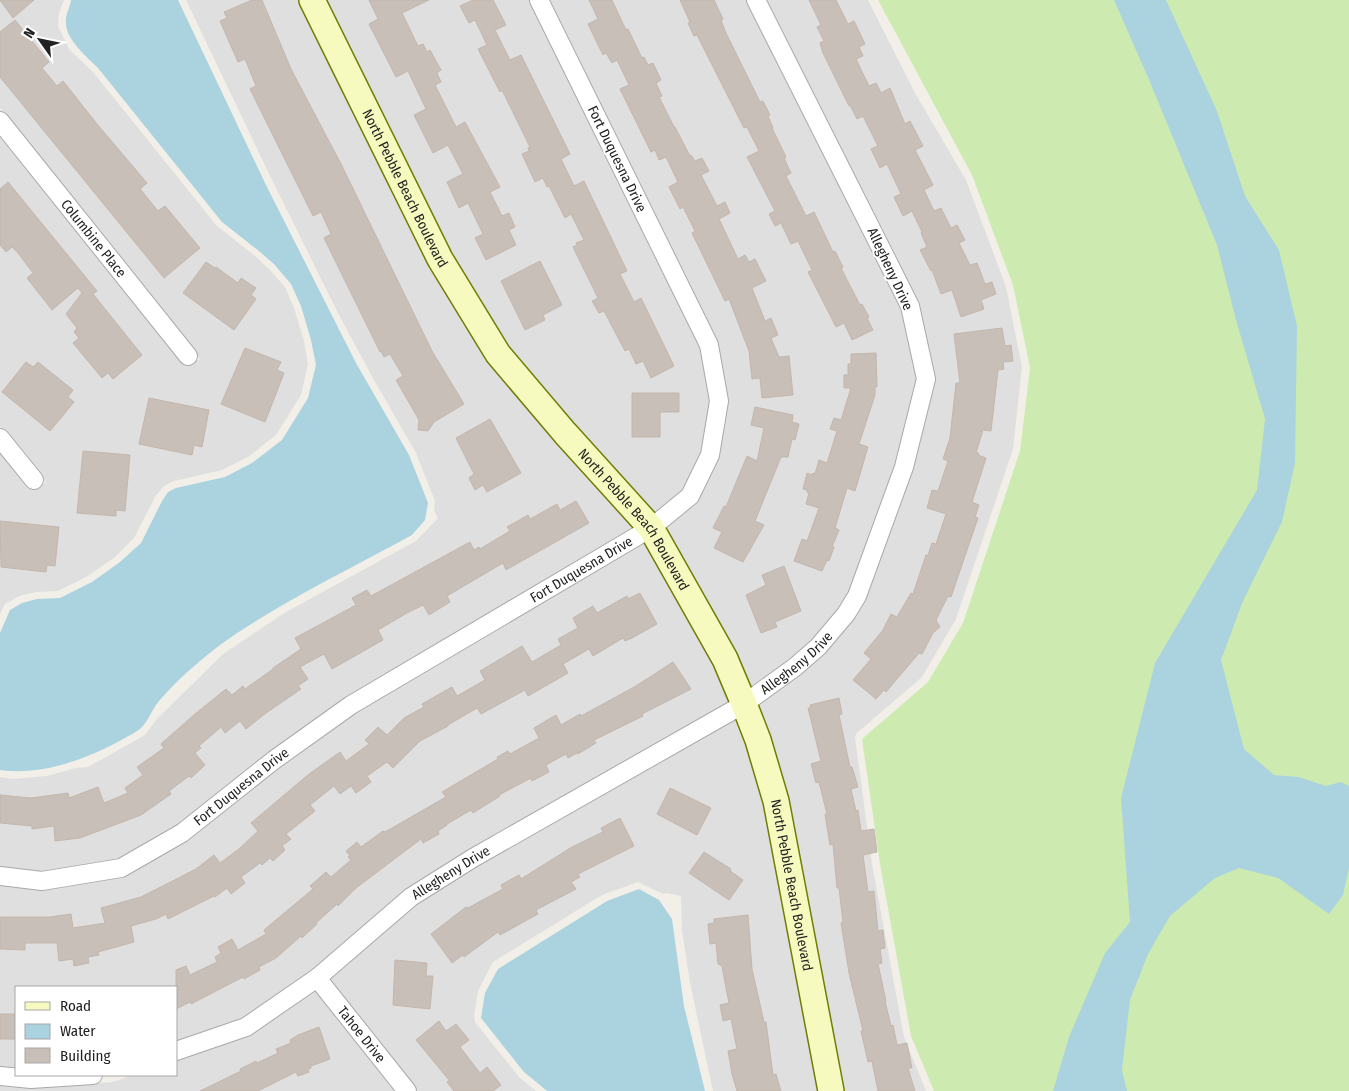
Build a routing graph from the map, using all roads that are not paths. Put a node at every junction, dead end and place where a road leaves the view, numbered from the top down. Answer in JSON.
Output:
{"nodes":[{"id":1,"x":312,"y":0,"type":"edge"},
{"id":2,"x":539,"y":0,"type":"edge"},
{"id":3,"x":756,"y":0,"type":"edge"},
{"id":4,"x":0,"y":121,"type":"edge"},
{"id":5,"x":188,"y":356,"type":"dead end"},
{"id":6,"x":0,"y":438,"type":"edge"},
{"id":7,"x":34,"y":480,"type":"dead end"},
{"id":8,"x":651,"y":528,"type":"junction"},
{"id":9,"x":744,"y":704,"type":"junction"},
{"id":10,"x":0,"y":876,"type":"edge"},
{"id":11,"x":317,"y":978,"type":"junction"},
{"id":12,"x":178,"y":1050,"type":"edge"},
{"id":13,"x":0,"y":1076,"type":"edge"},
{"id":14,"x":72,"y":1076,"type":"edge"},
{"id":15,"x":407,"y":1091,"type":"edge"},
{"id":16,"x":831,"y":1091,"type":"edge"}],
"edges":[{"from":1,"to":8,"type":"street","name":"North Pebble Beach Boulevard"},
{"from":2,"to":8,"type":"street","name":"Fort Duquesna Drive"},
{"from":3,"to":9,"type":"street","name":"Allegheny Drive"},
{"from":4,"to":5,"type":"street","name":"Columbine Place"},
{"from":6,"to":7,"type":"street"},
{"from":8,"to":9,"type":"street","name":"North Pebble Beach Boulevard"},
{"from":8,"to":10,"type":"street","name":"Fort Duquesna Drive"},
{"from":9,"to":11,"type":"street","name":"Allegheny Drive"},
{"from":9,"to":16,"type":"street","name":"North Pebble Beach Boulevard"},
{"from":11,"to":12,"type":"street","name":"Allegheny Drive"},
{"from":11,"to":15,"type":"street","name":"Tahoe Drive"},
{"from":13,"to":14,"type":"street"}]}
